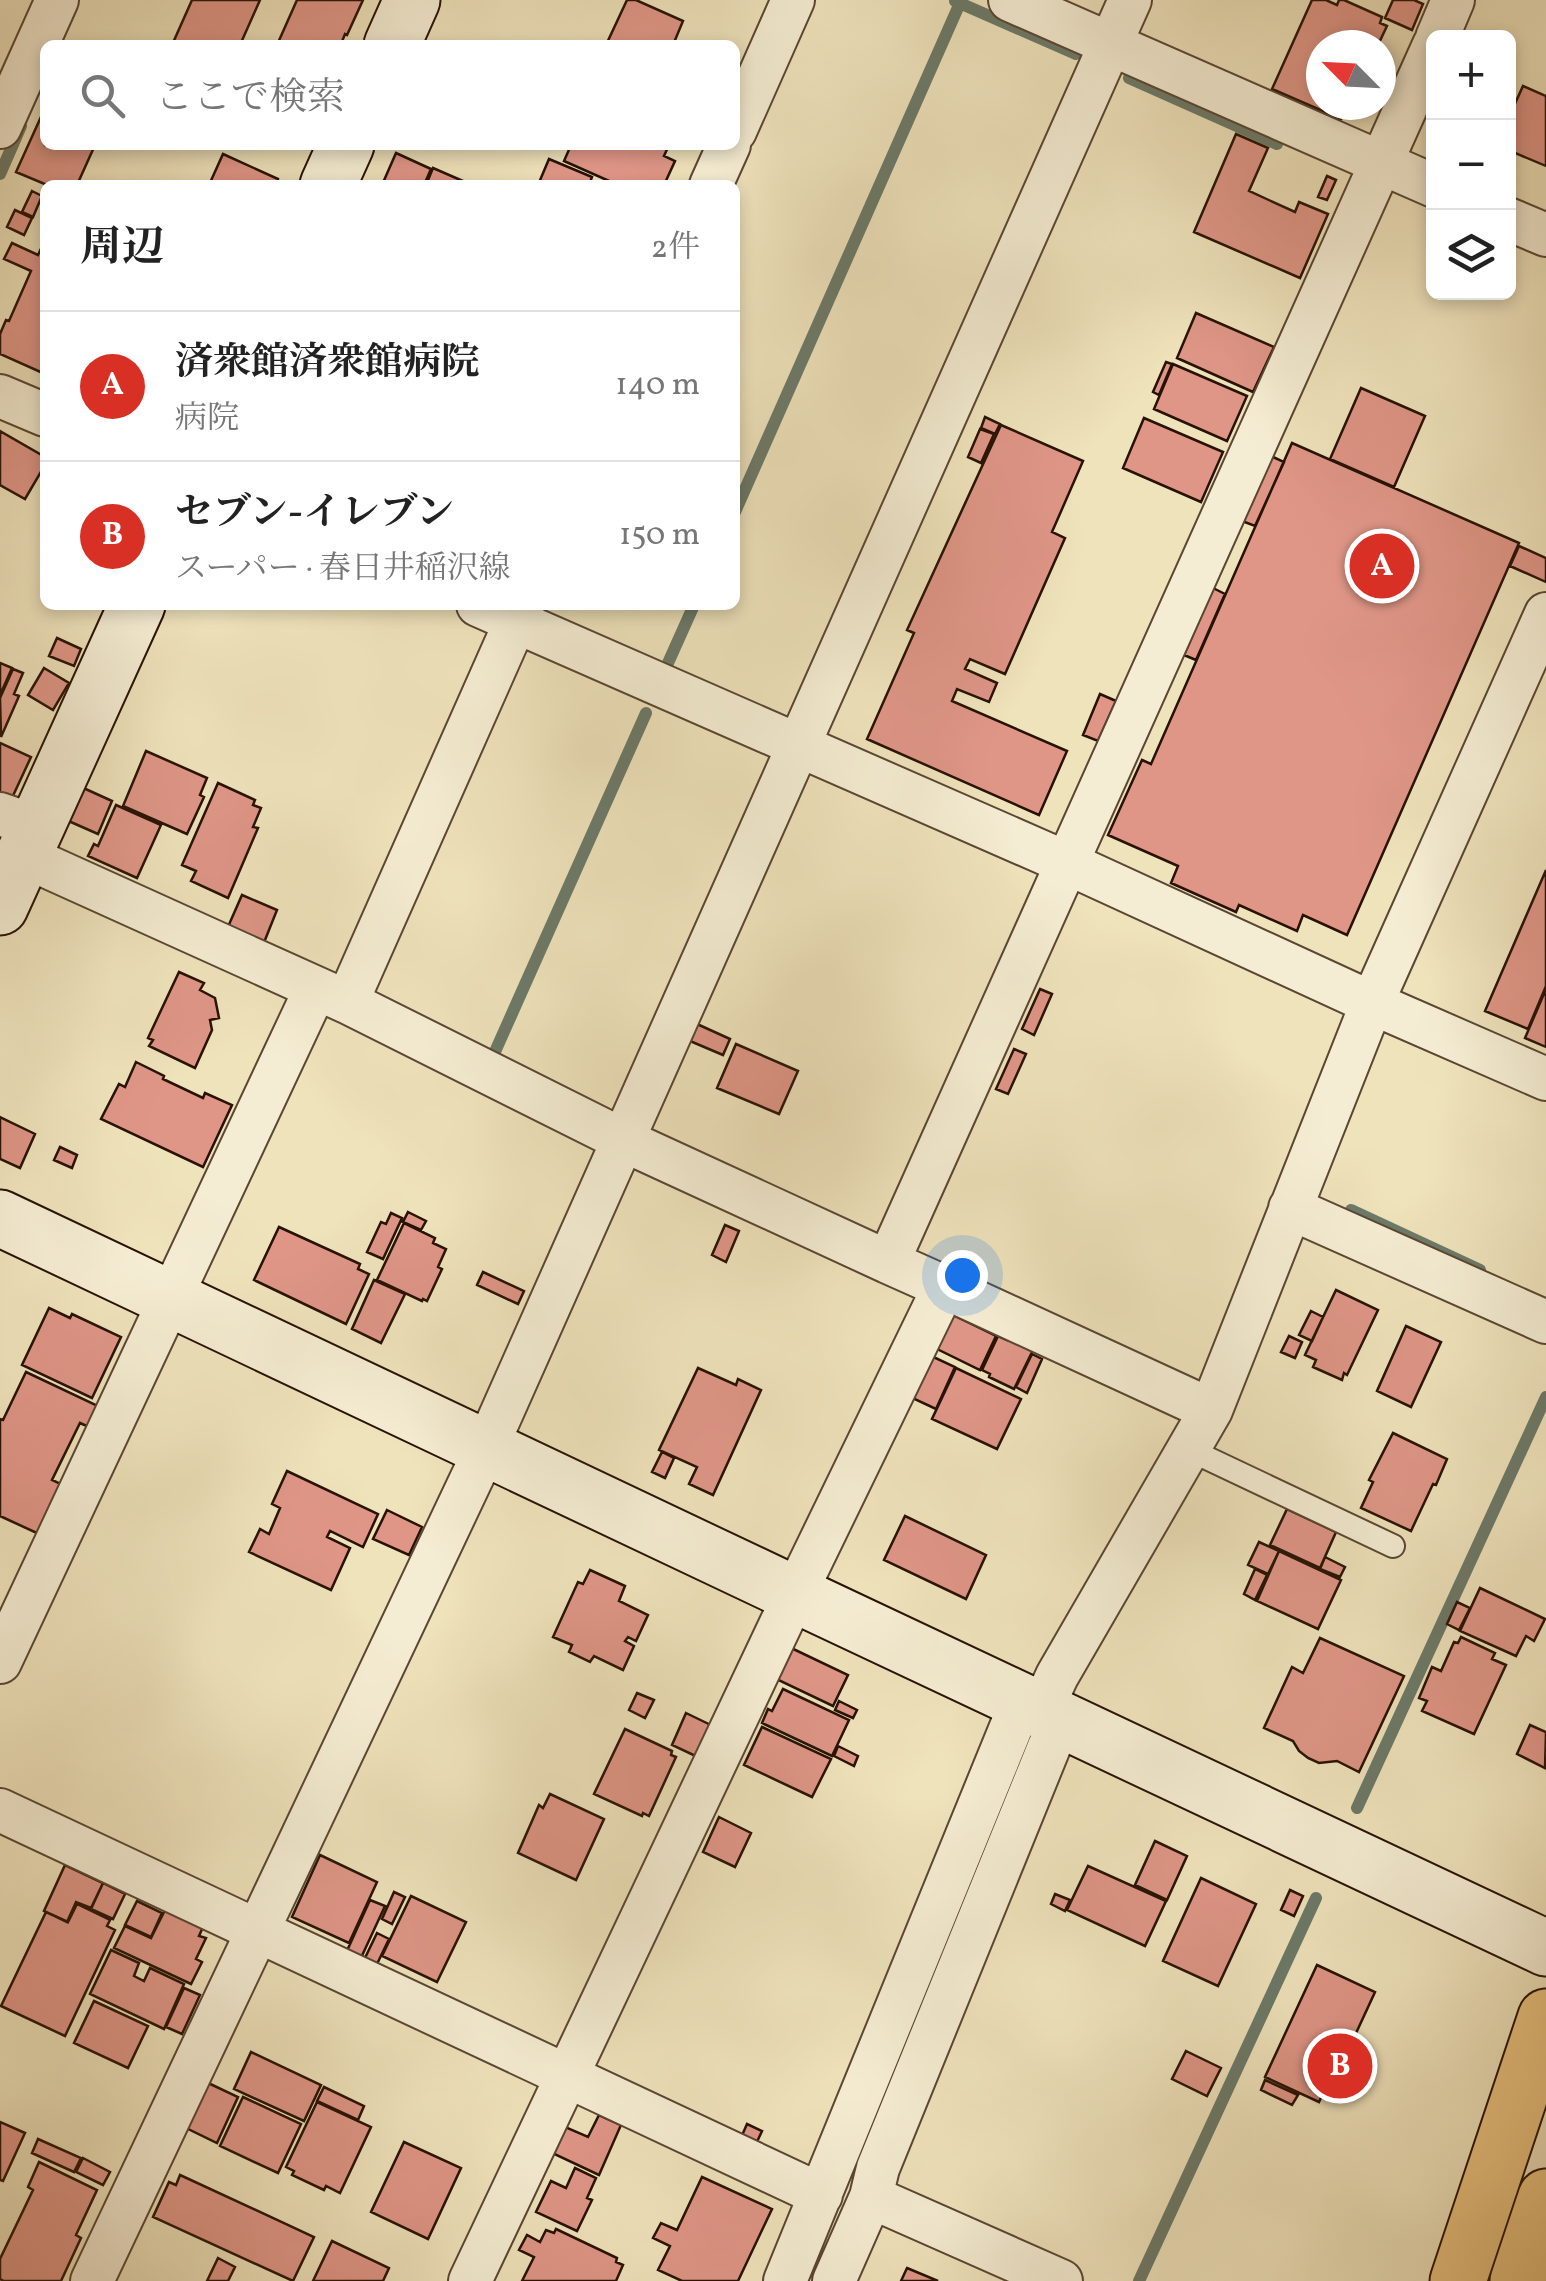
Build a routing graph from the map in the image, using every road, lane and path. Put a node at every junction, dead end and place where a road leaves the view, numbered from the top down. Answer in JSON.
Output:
{"nodes":[{"id":1,"x":57,"y":0,"type":"edge"},
{"id":2,"x":412,"y":0,"type":"edge"},
{"id":3,"x":794,"y":0,"type":"edge"},
{"id":4,"x":1010,"y":0,"type":"edge"},
{"id":5,"x":1130,"y":0,"type":"edge"},
{"id":6,"x":1453,"y":0,"type":"edge"},
{"id":7,"x":1440,"y":30,"type":"edge"},
{"id":8,"x":394,"y":40,"type":"edge"},
{"id":9,"x":1111,"y":44,"type":"junction"},
{"id":10,"x":1426,"y":63,"type":"edge"},
{"id":11,"x":740,"y":120,"type":"edge"},
{"id":12,"x":0,"y":127,"type":"edge"},
{"id":13,"x":344,"y":150,"type":"edge"},
{"id":14,"x":726,"y":150,"type":"edge"},
{"id":15,"x":1382,"y":163,"type":"junction"},
{"id":16,"x":330,"y":180,"type":"edge"},
{"id":17,"x":713,"y":180,"type":"edge"},
{"id":18,"x":1426,"y":182,"type":"edge"},
{"id":19,"x":1516,"y":223,"type":"edge"},
{"id":20,"x":1546,"y":236,"type":"edge"},
{"id":21,"x":0,"y":396,"type":"edge"},
{"id":22,"x":40,"y":414,"type":"edge"},
{"id":23,"x":135,"y":610,"type":"edge"},
{"id":24,"x":506,"y":610,"type":"edge"},
{"id":25,"x":1546,"y":614,"type":"edge"},
{"id":26,"x":799,"y":745,"type":"junction"},
{"id":27,"x":21,"y":832,"type":"edge"},
{"id":28,"x":1067,"y":863,"type":"junction"},
{"id":29,"x":0,"y":907,"type":"edge"},
{"id":30,"x":332,"y":995,"type":"junction"},
{"id":31,"x":1372,"y":1003,"type":"junction"},
{"id":32,"x":1546,"y":1079,"type":"edge"},
{"id":33,"x":623,"y":1140,"type":"junction"},
{"id":34,"x":1290,"y":1208,"type":"junction"},
{"id":35,"x":0,"y":1218,"type":"edge"},
{"id":36,"x":888,"y":1262,"type":"junction"},
{"id":37,"x":944,"y":1287,"type":"junction"},
{"id":38,"x":172,"y":1298,"type":"junction"},
{"id":39,"x":1546,"y":1322,"type":"edge"},
{"id":40,"x":1211,"y":1410,"type":"junction"},
{"id":41,"x":487,"y":1446,"type":"junction"},
{"id":42,"x":1190,"y":1450,"type":"junction"},
{"id":43,"x":1393,"y":1546,"type":"dead end"},
{"id":44,"x":795,"y":1594,"type":"junction"},
{"id":45,"x":0,"y":1662,"type":"edge"},
{"id":46,"x":1041,"y":1712,"type":"junction"},
{"id":47,"x":0,"y":1810,"type":"edge"},
{"id":48,"x":257,"y":1932,"type":"junction"},
{"id":49,"x":1546,"y":1948,"type":"edge"},
{"id":50,"x":1546,"y":2017,"type":"edge"},
{"id":51,"x":568,"y":2076,"type":"junction"},
{"id":52,"x":821,"y":2195,"type":"junction"},
{"id":53,"x":871,"y":2197,"type":"junction"},
{"id":54,"x":1546,"y":2197,"type":"edge"},
{"id":55,"x":92,"y":2281,"type":"edge"},
{"id":56,"x":470,"y":2281,"type":"edge"},
{"id":57,"x":784,"y":2281,"type":"edge"},
{"id":58,"x":834,"y":2281,"type":"edge"},
{"id":59,"x":1060,"y":2281,"type":"edge"},
{"id":60,"x":1458,"y":2281,"type":"edge"},
{"id":61,"x":1518,"y":2281,"type":"edge"}],
"edges":[{"from":1,"to":12,"type":"street"},
{"from":2,"to":8,"type":"street"},
{"from":3,"to":11,"type":"street"},
{"from":4,"to":9,"type":"street"},
{"from":5,"to":9,"type":"street"},
{"from":6,"to":7,"type":"street"},
{"from":9,"to":15,"type":"street"},
{"from":9,"to":26,"type":"street"},
{"from":10,"to":15,"type":"street"},
{"from":13,"to":16,"type":"street"},
{"from":14,"to":17,"type":"street"},
{"from":15,"to":18,"type":"street"},
{"from":15,"to":28,"type":"street"},
{"from":19,"to":20,"type":"street"},
{"from":21,"to":22,"type":"street"},
{"from":23,"to":27,"type":"street"},
{"from":24,"to":26,"type":"street"},
{"from":24,"to":30,"type":"street"},
{"from":25,"to":31,"type":"street"},
{"from":26,"to":28,"type":"street"},
{"from":26,"to":33,"type":"street"},
{"from":27,"to":29,"type":"street"},
{"from":27,"to":30,"type":"street"},
{"from":28,"to":31,"type":"street"},
{"from":28,"to":36,"type":"street"},
{"from":30,"to":33,"type":"street"},
{"from":30,"to":38,"type":"street"},
{"from":31,"to":32,"type":"street"},
{"from":31,"to":34,"type":"street"},
{"from":33,"to":36,"type":"street"},
{"from":33,"to":41,"type":"street"},
{"from":34,"to":39,"type":"street"},
{"from":34,"to":40,"type":"street"},
{"from":35,"to":38,"type":"street"},
{"from":36,"to":37,"type":"street"},
{"from":37,"to":40,"type":"street"},
{"from":37,"to":44,"type":"street"},
{"from":38,"to":41,"type":"street"},
{"from":38,"to":45,"type":"street"},
{"from":40,"to":42,"type":"street"},
{"from":41,"to":44,"type":"street"},
{"from":41,"to":48,"type":"street"},
{"from":42,"to":43,"type":"lane"},
{"from":42,"to":46,"type":"street"},
{"from":44,"to":46,"type":"street"},
{"from":44,"to":51,"type":"street"},
{"from":46,"to":49,"type":"street"},
{"from":46,"to":52,"type":"street"},
{"from":46,"to":53,"type":"street"},
{"from":47,"to":48,"type":"street"},
{"from":48,"to":51,"type":"street"},
{"from":48,"to":55,"type":"street"},
{"from":50,"to":60,"type":"main road"},
{"from":51,"to":52,"type":"street"},
{"from":51,"to":56,"type":"street"},
{"from":52,"to":57,"type":"street"},
{"from":53,"to":58,"type":"street"},
{"from":53,"to":59,"type":"street"},
{"from":54,"to":61,"type":"main road"}]}
